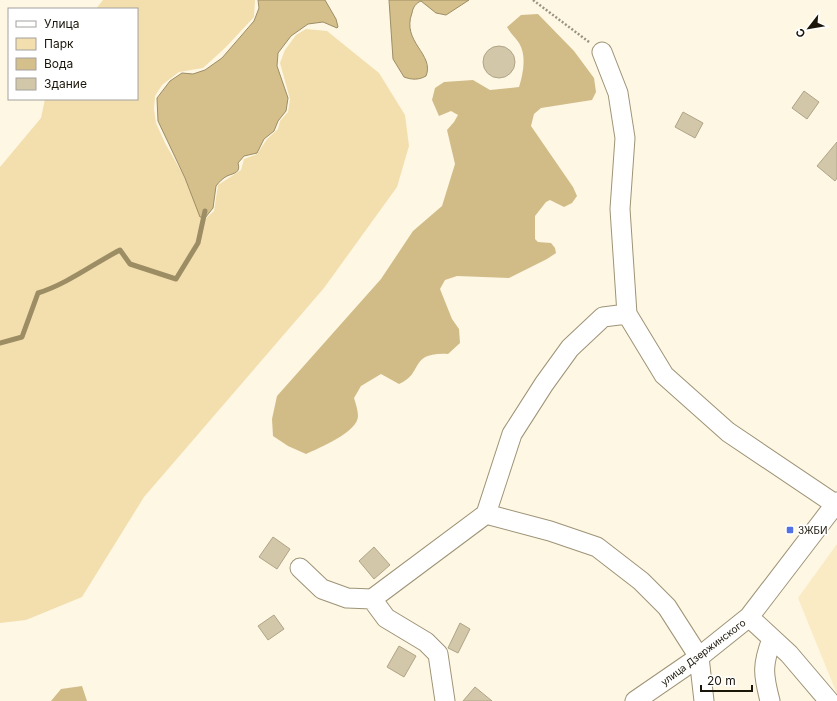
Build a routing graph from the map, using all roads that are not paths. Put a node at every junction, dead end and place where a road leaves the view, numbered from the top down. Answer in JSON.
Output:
{"nodes":[{"id":1,"x":602,"y":52,"type":"road end"},
{"id":2,"x":627,"y":314,"type":"junction"},
{"id":3,"x":836,"y":503,"type":"edge"},
{"id":4,"x":486,"y":514,"type":"junction"},
{"id":5,"x":300,"y":568,"type":"dead end"},
{"id":6,"x":372,"y":599,"type":"junction"},
{"id":7,"x":749,"y":617,"type":"junction"},
{"id":8,"x":772,"y":639,"type":"junction"},
{"id":9,"x":699,"y":657,"type":"junction"},
{"id":10,"x":445,"y":701,"type":"edge"},
{"id":11,"x":635,"y":701,"type":"edge"},
{"id":12,"x":704,"y":701,"type":"edge"},
{"id":13,"x":770,"y":701,"type":"edge"},
{"id":14,"x":829,"y":701,"type":"edge"}],
"edges":[{"from":1,"to":2,"type":"street"},
{"from":2,"to":3,"type":"street"},
{"from":2,"to":4,"type":"street"},
{"from":3,"to":7,"type":"street","name":"улица Дзержинского"},
{"from":4,"to":6,"type":"street"},
{"from":4,"to":9,"type":"street"},
{"from":5,"to":6,"type":"street"},
{"from":6,"to":10,"type":"street"},
{"from":7,"to":8,"type":"street"},
{"from":7,"to":9,"type":"street","name":"улица Дзержинского"},
{"from":8,"to":13,"type":"street"},
{"from":8,"to":14,"type":"street"},
{"from":9,"to":11,"type":"street","name":"улица Дзержинского"},
{"from":9,"to":12,"type":"street"}]}
